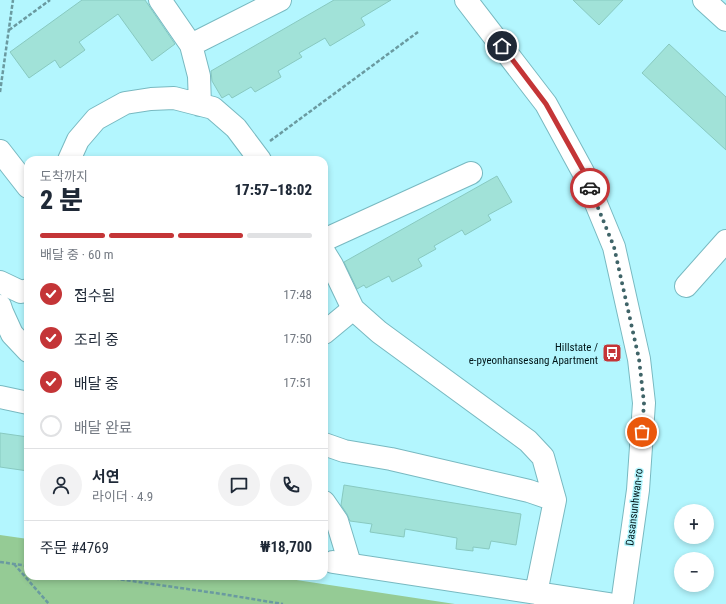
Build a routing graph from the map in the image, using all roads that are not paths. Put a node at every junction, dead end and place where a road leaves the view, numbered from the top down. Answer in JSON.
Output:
{"nodes":[{"id":1,"x":160,"y":0,"type":"edge"},
{"id":2,"x":280,"y":0,"type":"edge"},
{"id":3,"x":466,"y":0,"type":"edge"},
{"id":4,"x":704,"y":0,"type":"edge"},
{"id":5,"x":726,"y":20,"type":"edge"},
{"id":6,"x":191,"y":45,"type":"junction"},
{"id":7,"x":200,"y":105,"type":"junction"},
{"id":8,"x":0,"y":151,"type":"edge"},
{"id":9,"x":71,"y":156,"type":"edge"},
{"id":10,"x":257,"y":156,"type":"edge"},
{"id":11,"x":471,"y":173,"type":"dead end"},
{"id":12,"x":24,"y":182,"type":"edge"},
{"id":13,"x":328,"y":238,"type":"edge"},
{"id":14,"x":726,"y":241,"type":"edge"},
{"id":15,"x":328,"y":258,"type":"edge"},
{"id":16,"x":0,"y":282,"type":"edge"},
{"id":17,"x":686,"y":286,"type":"dead end"},
{"id":18,"x":24,"y":291,"type":"edge"},
{"id":19,"x":0,"y":306,"type":"edge"},
{"id":20,"x":353,"y":309,"type":"junction"},
{"id":21,"x":328,"y":330,"type":"edge"},
{"id":22,"x":24,"y":347,"type":"edge"},
{"id":23,"x":0,"y":397,"type":"edge"},
{"id":24,"x":24,"y":402,"type":"edge"},
{"id":25,"x":328,"y":445,"type":"edge"},
{"id":26,"x":555,"y":500,"type":"junction"},
{"id":27,"x":328,"y":508,"type":"edge"},
{"id":28,"x":536,"y":593,"type":"junction"},
{"id":29,"x":609,"y":604,"type":"edge"},
{"id":30,"x":622,"y":604,"type":"edge"}],
"edges":[{"from":1,"to":6,"type":"street"},
{"from":2,"to":6,"type":"street"},
{"from":3,"to":30,"type":"street","name":"Dasansunhwan-ro"},
{"from":4,"to":5,"type":"street"},
{"from":6,"to":7,"type":"street"},
{"from":7,"to":9,"type":"street"},
{"from":7,"to":10,"type":"street"},
{"from":8,"to":12,"type":"street"},
{"from":11,"to":13,"type":"street"},
{"from":14,"to":17,"type":"street"},
{"from":15,"to":20,"type":"street"},
{"from":16,"to":18,"type":"street"},
{"from":19,"to":22,"type":"street"},
{"from":20,"to":21,"type":"street"},
{"from":20,"to":26,"type":"street"},
{"from":23,"to":24,"type":"street"},
{"from":25,"to":26,"type":"street"},
{"from":26,"to":28,"type":"street"},
{"from":27,"to":28,"type":"street"},
{"from":28,"to":29,"type":"street"}]}
